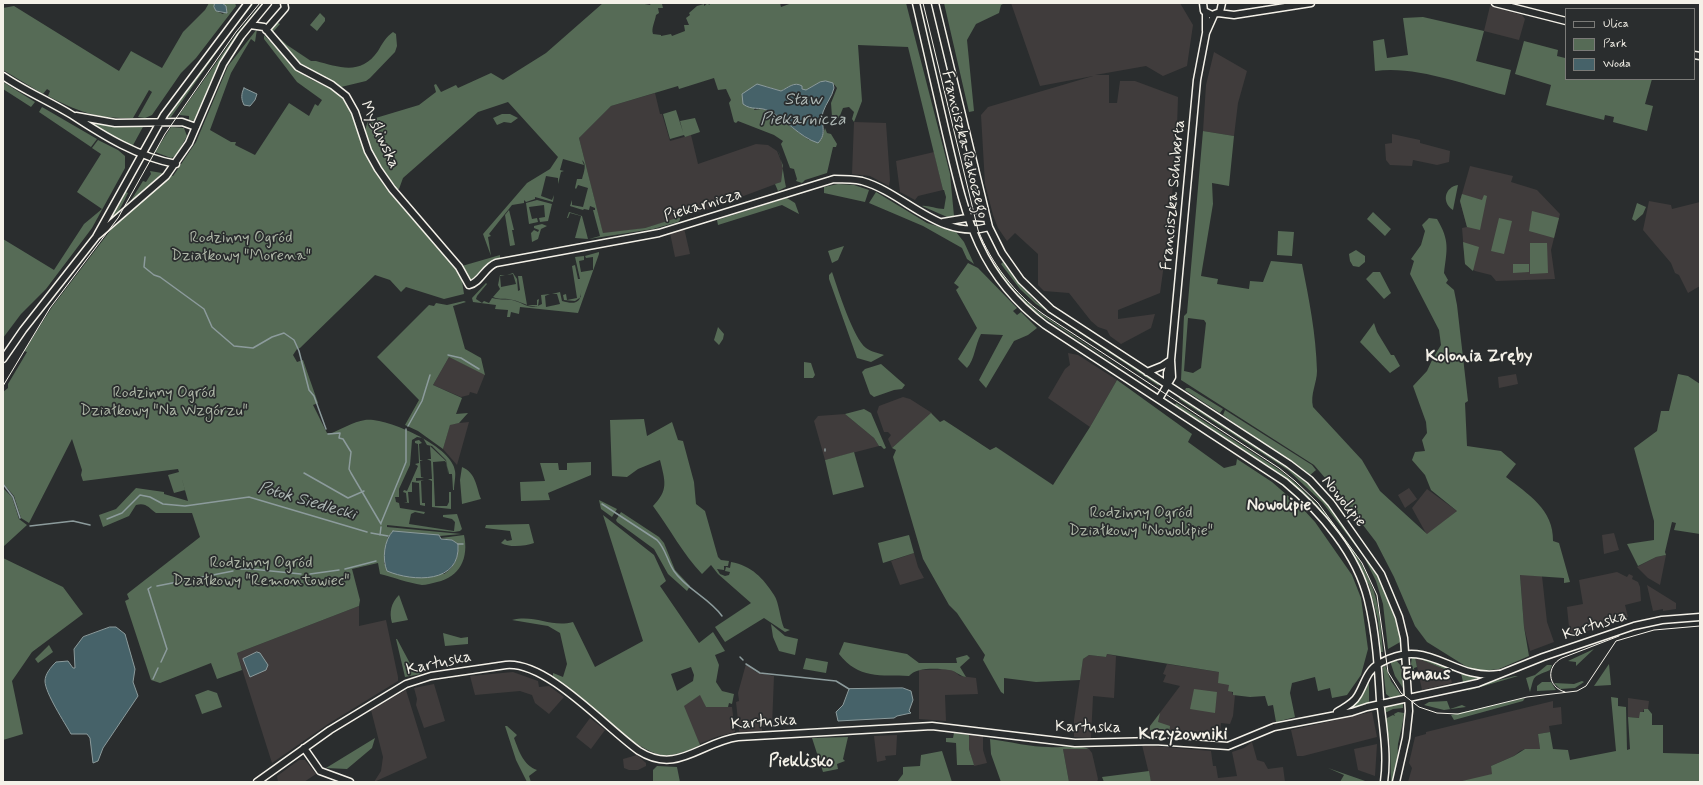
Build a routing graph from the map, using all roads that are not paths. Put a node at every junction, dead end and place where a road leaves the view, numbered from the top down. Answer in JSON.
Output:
{"nodes":[{"id":1,"x":268,"y":3,"type":"edge"},
{"id":2,"x":916,"y":3,"type":"edge"},
{"id":3,"x":935,"y":3,"type":"edge"},
{"id":4,"x":1312,"y":3,"type":"edge"},
{"id":5,"x":1495,"y":3,"type":"edge"},
{"id":6,"x":246,"y":4,"type":"edge"},
{"id":7,"x":1202,"y":4,"type":"edge"},
{"id":8,"x":1222,"y":5,"type":"edge"},
{"id":9,"x":284,"y":6,"type":"edge"},
{"id":10,"x":1206,"y":13,"type":"junction"},
{"id":11,"x":1216,"y":14,"type":"junction"},
{"id":12,"x":1238,"y":14,"type":"junction"},
{"id":13,"x":1565,"y":21,"type":"edge"},
{"id":14,"x":250,"y":24,"type":"junction"},
{"id":15,"x":266,"y":30,"type":"junction"},
{"id":16,"x":1206,"y":33,"type":"junction"},
{"id":17,"x":3,"y":76,"type":"edge"},
{"id":18,"x":72,"y":115,"type":"junction"},
{"id":19,"x":160,"y":122,"type":"junction"},
{"id":20,"x":196,"y":127,"type":"junction"},
{"id":21,"x":142,"y":154,"type":"junction"},
{"id":22,"x":176,"y":164,"type":"junction"},
{"id":23,"x":967,"y":217,"type":"junction"},
{"id":24,"x":986,"y":218,"type":"junction"},
{"id":25,"x":942,"y":222,"type":"junction"},
{"id":26,"x":989,"y":227,"type":"junction"},
{"id":27,"x":972,"y":230,"type":"junction"},
{"id":28,"x":96,"y":237,"type":"junction"},
{"id":29,"x":469,"y":285,"type":"joint"},
{"id":30,"x":3,"y":359,"type":"edge"},
{"id":31,"x":1171,"y":360,"type":"junction"},
{"id":32,"x":1147,"y":372,"type":"junction"},
{"id":33,"x":1167,"y":386,"type":"junction"},
{"id":34,"x":1159,"y":399,"type":"junction"},
{"id":35,"x":1700,"y":618,"type":"edge"},
{"id":36,"x":1406,"y":653,"type":"junction"},
{"id":37,"x":1378,"y":664,"type":"junction"},
{"id":38,"x":1503,"y":673,"type":"junction"},
{"id":39,"x":1409,"y":698,"type":"junction"},
{"id":40,"x":1381,"y":704,"type":"junction"},
{"id":41,"x":1333,"y":714,"type":"junction"},
{"id":42,"x":304,"y":748,"type":"junction"},
{"id":43,"x":257,"y":782,"type":"edge"},
{"id":44,"x":350,"y":782,"type":"edge"},
{"id":45,"x":1384,"y":782,"type":"edge"},
{"id":46,"x":1396,"y":782,"type":"edge"}],
"edges":[{"from":1,"to":14,"type":"main road"},
{"from":2,"to":23,"type":"main road","name":"Franciszka Rakoczego"},
{"from":3,"to":24,"type":"main road","name":"Franciszka Rakoczego"},
{"from":4,"to":12,"type":"main road"},
{"from":5,"to":13,"type":"main road"},
{"from":6,"to":19,"type":"main road"},
{"from":7,"to":10,"type":"main road"},
{"from":8,"to":11,"type":"main road","name":"Franciszka Schuberta"},
{"from":8,"to":12,"type":"main road"},
{"from":9,"to":15,"type":"main road"},
{"from":10,"to":11,"type":"main road"},
{"from":10,"to":16,"type":"main road","name":"Franciszka Schuberta"},
{"from":11,"to":12,"type":"main road"},
{"from":11,"to":16,"type":"main road","name":"Franciszka Schuberta"},
{"from":14,"to":15,"type":"main road"},
{"from":14,"to":20,"type":"main road"},
{"from":15,"to":29,"type":"main road","name":"Myśliwska"},
{"from":16,"to":31,"type":"main road","name":"Franciszka Schuberta"},
{"from":17,"to":18,"type":"main road"},
{"from":18,"to":19,"type":"main road"},
{"from":18,"to":21,"type":"main road"},
{"from":19,"to":20,"type":"main road"},
{"from":19,"to":21,"type":"main road"},
{"from":20,"to":22,"type":"main road"},
{"from":21,"to":22,"type":"main road"},
{"from":21,"to":28,"type":"main road"},
{"from":22,"to":28,"type":"main road"},
{"from":23,"to":24,"type":"main road"},
{"from":23,"to":25,"type":"main road"},
{"from":23,"to":27,"type":"main road","name":"Franciszka Rakoczego"},
{"from":24,"to":26,"type":"main road","name":"Franciszka Rakoczego"},
{"from":25,"to":27,"type":"main road","name":"Piekarnicza"},
{"from":25,"to":29,"type":"main road","name":"Piekarnicza"},
{"from":26,"to":27,"type":"main road","name":"Piekarnicza"},
{"from":26,"to":32,"type":"main road","name":"Franciszka Rakoczego"},
{"from":27,"to":34,"type":"main road","name":"Franciszka Rakoczego"},
{"from":28,"to":30,"type":"main road"},
{"from":31,"to":32,"type":"main road"},
{"from":31,"to":33,"type":"main road","name":"Franciszka Schuberta"},
{"from":32,"to":33,"type":"main road","name":"Franciszka Rakoczego"},
{"from":33,"to":34,"type":"main road","name":"Franciszka Schuberta"},
{"from":33,"to":36,"type":"main road","name":"Nowolipie"},
{"from":34,"to":37,"type":"main road","name":"Nowolipie"},
{"from":35,"to":38,"type":"main road","name":"Kartuska"},
{"from":36,"to":37,"type":"main road","name":"Kartuska"},
{"from":36,"to":38,"type":"main road","name":"Kartuska"},
{"from":36,"to":39,"type":"main road","name":"Nowolipie"},
{"from":37,"to":40,"type":"main road","name":"Nowolipie"},
{"from":37,"to":41,"type":"main road","name":"Kartuska"},
{"from":38,"to":39,"type":"main road","name":"Kartuska"},
{"from":39,"to":40,"type":"main road","name":"Kartuska"},
{"from":39,"to":46,"type":"main road","name":"Nowolipie"},
{"from":40,"to":41,"type":"main road","name":"Kartuska"},
{"from":40,"to":45,"type":"main road","name":"Nowolipie"},
{"from":41,"to":42,"type":"main road","name":"Kartuska"},
{"from":42,"to":43,"type":"main road","name":"Kartuska"},
{"from":42,"to":44,"type":"main road"}]}
